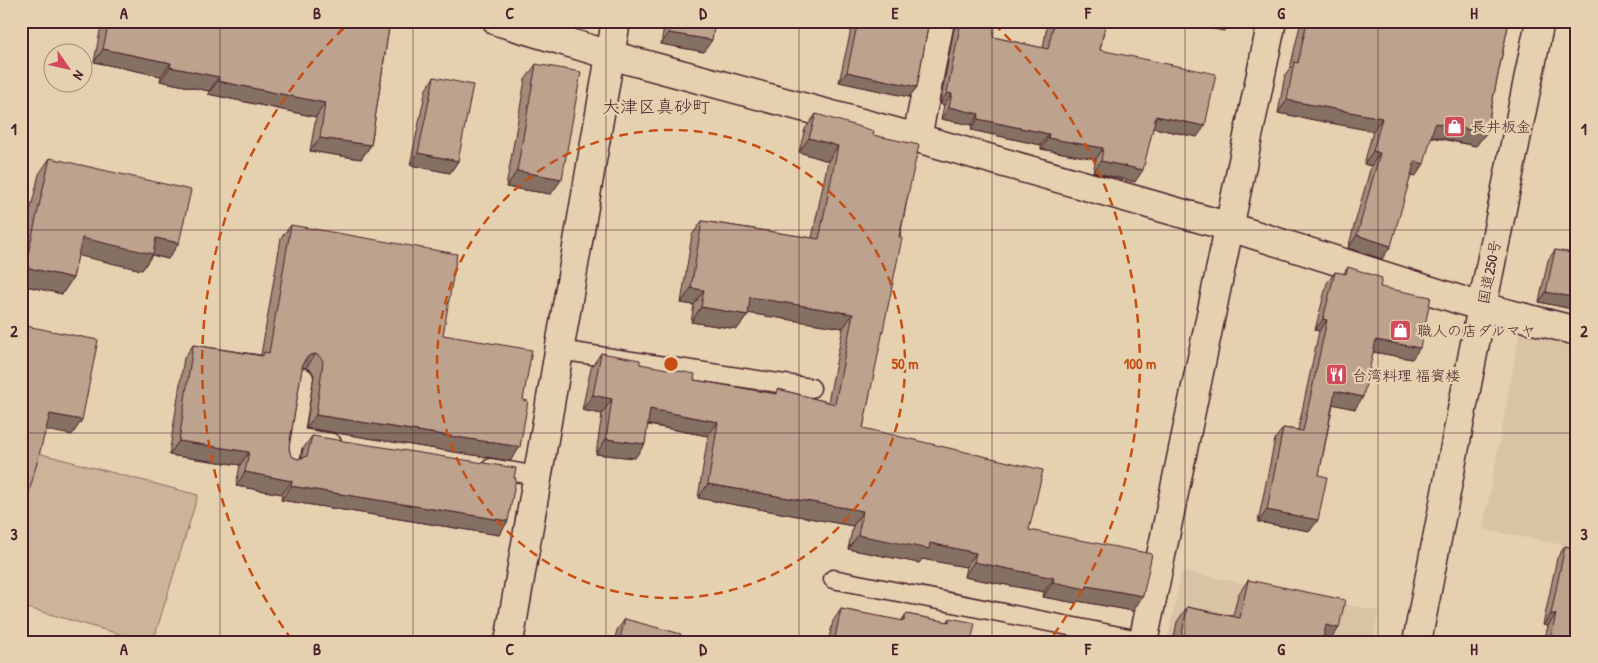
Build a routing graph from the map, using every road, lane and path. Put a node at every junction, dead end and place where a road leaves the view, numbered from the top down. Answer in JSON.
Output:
{"nodes":[{"id":1,"x":497,"y":21,"type":"edge"},
{"id":2,"x":616,"y":21,"type":"edge"},
{"id":3,"x":940,"y":21,"type":"edge"},
{"id":4,"x":1272,"y":21,"type":"edge"},
{"id":5,"x":1540,"y":21,"type":"edge"},
{"id":6,"x":610,"y":55,"type":"junction"},
{"id":7,"x":917,"y":138,"type":"junction"},
{"id":8,"x":1230,"y":227,"type":"junction"},
{"id":9,"x":1482,"y":307,"type":"junction"},
{"id":10,"x":1577,"y":330,"type":"edge"},
{"id":11,"x":559,"y":350,"type":"junction"},
{"id":12,"x":304,"y":378,"type":"edge"},
{"id":13,"x":811,"y":388,"type":"dead end"},
{"id":14,"x":294,"y":437,"type":"junction"},
{"id":15,"x":352,"y":446,"type":"edge"},
{"id":16,"x":290,"y":462,"type":"edge"},
{"id":17,"x":479,"y":466,"type":"edge"},
{"id":18,"x":538,"y":476,"type":"junction"},
{"id":19,"x":833,"y":579,"type":"dead end"},
{"id":20,"x":1144,"y":641,"type":"edge"},
{"id":21,"x":509,"y":642,"type":"edge"},
{"id":22,"x":1418,"y":642,"type":"edge"}],
"edges":[{"from":1,"to":6,"type":"main road"},
{"from":2,"to":6,"type":"main road"},
{"from":3,"to":7,"type":"main road"},
{"from":4,"to":8,"type":"main road"},
{"from":5,"to":9,"type":"main road","name":"国道250号"},
{"from":6,"to":7,"type":"main road"},
{"from":6,"to":11,"type":"main road"},
{"from":7,"to":8,"type":"main road"},
{"from":8,"to":9,"type":"main road"},
{"from":8,"to":20,"type":"main road"},
{"from":9,"to":10,"type":"main road"},
{"from":9,"to":22,"type":"main road","name":"国道250号"},
{"from":11,"to":13,"type":"lane"},
{"from":11,"to":18,"type":"main road"},
{"from":12,"to":14,"type":"lane"},
{"from":14,"to":15,"type":"lane"},
{"from":14,"to":16,"type":"lane"},
{"from":17,"to":18,"type":"lane"},
{"from":18,"to":21,"type":"main road"},
{"from":19,"to":20,"type":"lane"}]}
